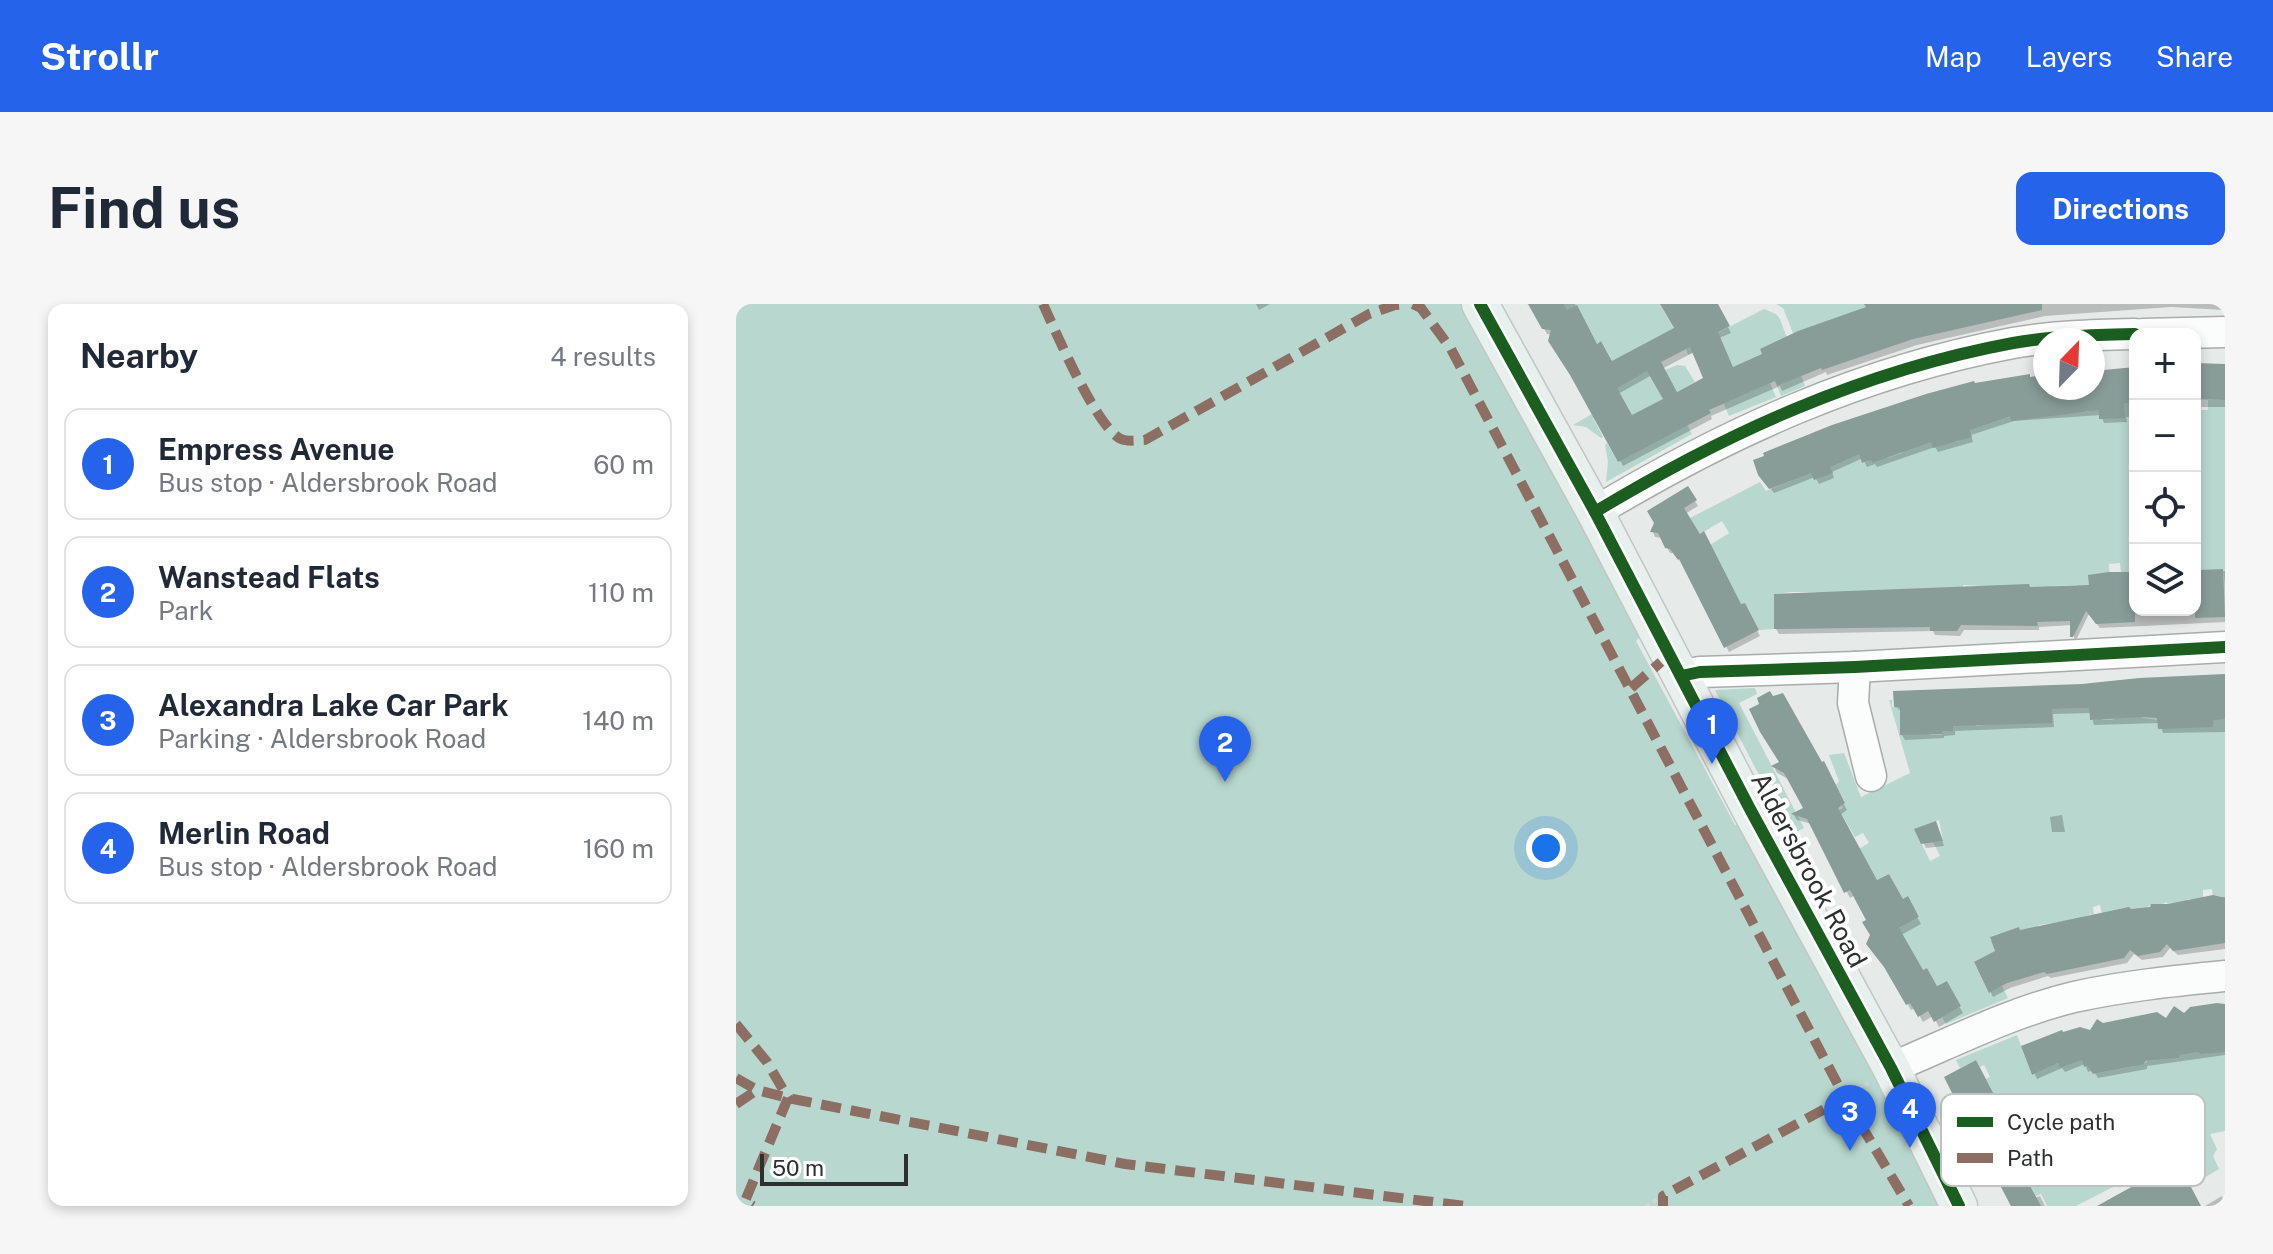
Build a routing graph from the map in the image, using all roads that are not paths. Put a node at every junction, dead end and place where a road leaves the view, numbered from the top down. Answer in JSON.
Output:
{"nodes":[{"id":1,"x":1480,"y":304,"type":"edge"},
{"id":2,"x":2225,"y":332,"type":"edge"},
{"id":3,"x":2201,"y":333,"type":"edge"},
{"id":4,"x":2129,"y":334,"type":"edge"},
{"id":5,"x":1595,"y":512,"type":"junction"},
{"id":6,"x":2225,"y":647,"type":"edge"},
{"id":7,"x":1855,"y":667,"type":"junction"},
{"id":8,"x":1681,"y":676,"type":"junction"},
{"id":9,"x":1871,"y":776,"type":"dead end"},
{"id":10,"x":2225,"y":976,"type":"edge"},
{"id":11,"x":1891,"y":1068,"type":"junction"},
{"id":12,"x":1941,"y":1169,"type":"edge"},
{"id":13,"x":1949,"y":1186,"type":"edge"},
{"id":14,"x":1959,"y":1206,"type":"edge"}],
"edges":[{"from":1,"to":5,"type":"main road","name":"Aldersbrook Road"},
{"from":2,"to":3,"type":"street"},
{"from":4,"to":5,"type":"street"},
{"from":5,"to":8,"type":"main road","name":"Aldersbrook Road"},
{"from":6,"to":7,"type":"street"},
{"from":7,"to":8,"type":"street"},
{"from":7,"to":9,"type":"street"},
{"from":8,"to":11,"type":"main road","name":"Aldersbrook Road"},
{"from":10,"to":11,"type":"street"},
{"from":11,"to":12,"type":"main road","name":"Aldersbrook Road"},
{"from":13,"to":14,"type":"main road","name":"Aldersbrook Road"}]}
